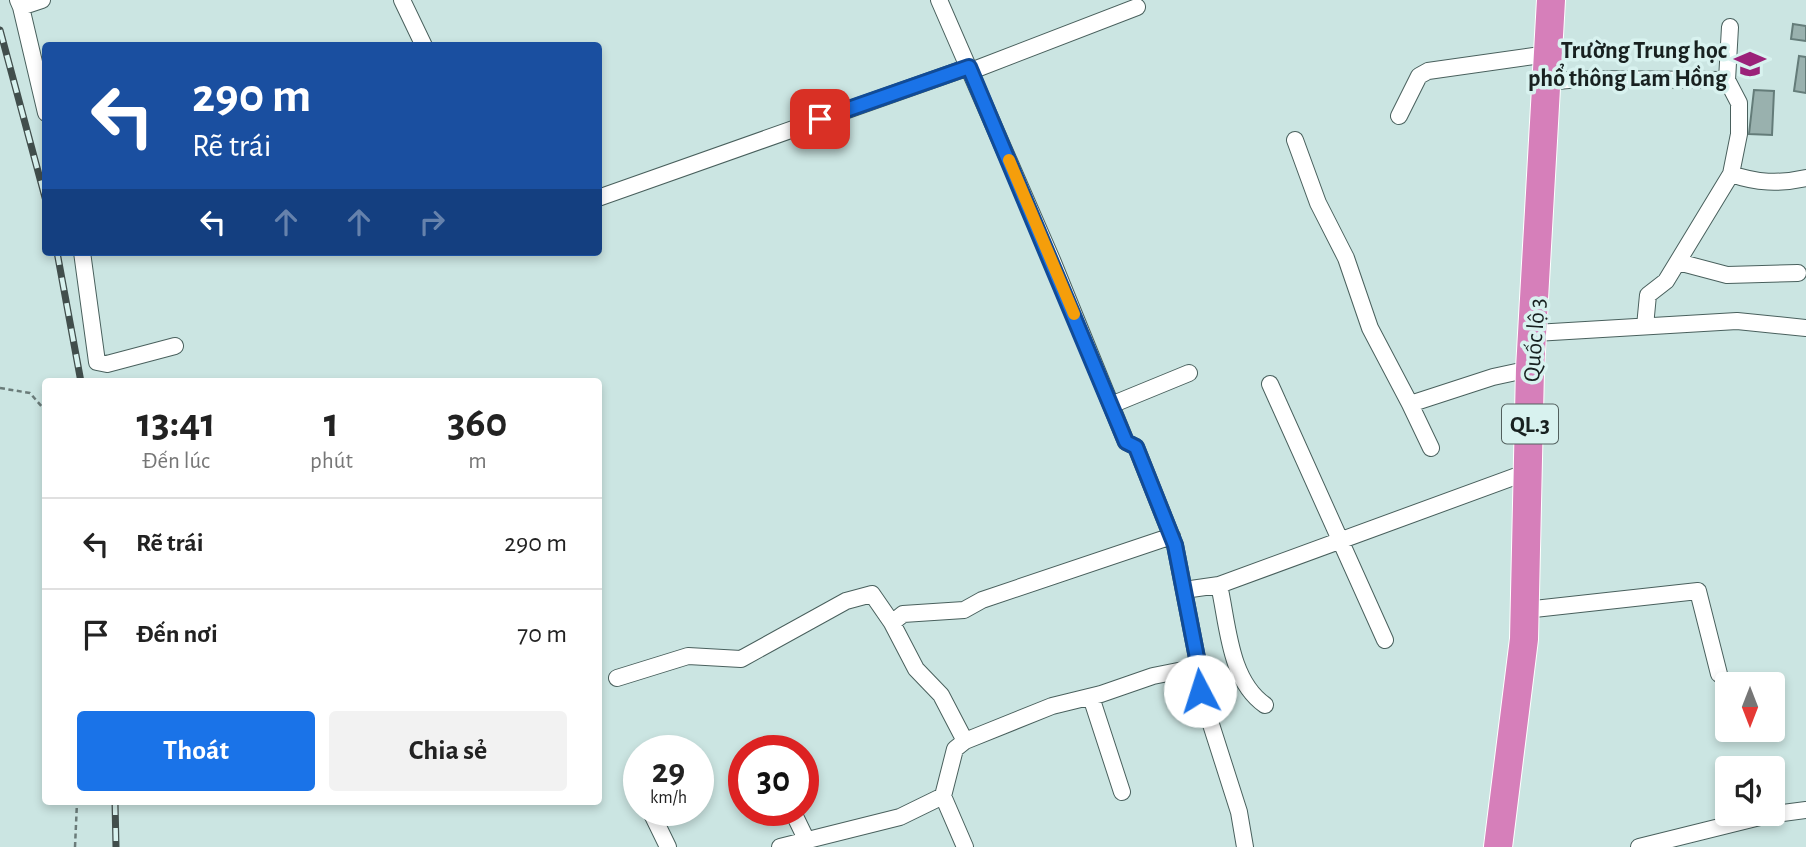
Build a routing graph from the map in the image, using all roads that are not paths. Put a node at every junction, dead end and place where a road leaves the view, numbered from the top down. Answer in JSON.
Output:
{"nodes":[{"id":1,"x":42,"y":0,"type":"edge"},
{"id":2,"x":402,"y":0,"type":"edge"},
{"id":3,"x":939,"y":0,"type":"edge"},
{"id":4,"x":1551,"y":0,"type":"edge"},
{"id":5,"x":20,"y":4,"type":"edge"},
{"id":6,"x":1136,"y":7,"type":"dead end"},
{"id":7,"x":1730,"y":27,"type":"dead end"},
{"id":8,"x":422,"y":42,"type":"edge"},
{"id":9,"x":1549,"y":54,"type":"junction"},
{"id":10,"x":970,"y":69,"type":"junction"},
{"id":11,"x":1727,"y":80,"type":"junction"},
{"id":12,"x":1547,"y":82,"type":"junction"},
{"id":13,"x":42,"y":96,"type":"edge"},
{"id":14,"x":1399,"y":116,"type":"dead end"},
{"id":15,"x":1295,"y":140,"type":"dead end"},
{"id":16,"x":1731,"y":174,"type":"junction"},
{"id":17,"x":1806,"y":178,"type":"edge"},
{"id":18,"x":602,"y":197,"type":"edge"},
{"id":19,"x":83,"y":256,"type":"edge"},
{"id":20,"x":1678,"y":262,"type":"junction"},
{"id":21,"x":1798,"y":273,"type":"dead end"},
{"id":22,"x":1645,"y":326,"type":"junction"},
{"id":23,"x":1806,"y":328,"type":"edge"},
{"id":24,"x":1535,"y":333,"type":"junction"},
{"id":25,"x":175,"y":346,"type":"dead end"},
{"id":26,"x":1530,"y":369,"type":"junction"},
{"id":27,"x":1189,"y":373,"type":"dead end"},
{"id":28,"x":1270,"y":384,"type":"dead end"},
{"id":29,"x":1410,"y":404,"type":"junction"},
{"id":30,"x":1111,"y":405,"type":"junction"},
{"id":31,"x":1432,"y":447,"type":"dead end"},
{"id":32,"x":1530,"y":471,"type":"junction"},
{"id":33,"x":1172,"y":536,"type":"junction"},
{"id":34,"x":1339,"y":540,"type":"junction"},
{"id":35,"x":1219,"y":585,"type":"junction"},
{"id":36,"x":1184,"y":590,"type":"junction"},
{"id":37,"x":1525,"y":610,"type":"junction"},
{"id":38,"x":892,"y":623,"type":"junction"},
{"id":39,"x":1385,"y":640,"type":"dead end"},
{"id":40,"x":1193,"y":668,"type":"junction"},
{"id":41,"x":1718,"y":672,"type":"edge"},
{"id":42,"x":617,"y":678,"type":"dead end"},
{"id":43,"x":1091,"y":697,"type":"junction"},
{"id":44,"x":1265,"y":705,"type":"dead end"},
{"id":45,"x":965,"y":741,"type":"junction"},
{"id":46,"x":1122,"y":792,"type":"dead end"},
{"id":47,"x":943,"y":796,"type":"junction"},
{"id":48,"x":1806,"y":810,"type":"edge"},
{"id":49,"x":658,"y":826,"type":"edge"},
{"id":50,"x":800,"y":826,"type":"edge"},
{"id":51,"x":806,"y":839,"type":"junction"},
{"id":52,"x":668,"y":847,"type":"edge"},
{"id":53,"x":780,"y":847,"type":"edge"},
{"id":54,"x":965,"y":847,"type":"edge"},
{"id":55,"x":1245,"y":847,"type":"edge"},
{"id":56,"x":1498,"y":847,"type":"edge"},
{"id":57,"x":1639,"y":847,"type":"edge"}],
"edges":[{"from":1,"to":5,"type":"street"},
{"from":2,"to":8,"type":"street"},
{"from":3,"to":10,"type":"street"},
{"from":4,"to":9,"type":"highway","name":"Quốc lộ 3","number":"QL.3"},
{"from":5,"to":13,"type":"street"},
{"from":6,"to":10,"type":"street"},
{"from":7,"to":11,"type":"street"},
{"from":9,"to":12,"type":"highway","name":"Quốc lộ 3","number":"QL.3"},
{"from":9,"to":14,"type":"street"},
{"from":10,"to":18,"type":"street"},
{"from":10,"to":30,"type":"street"},
{"from":11,"to":12,"type":"street"},
{"from":11,"to":16,"type":"street"},
{"from":12,"to":24,"type":"highway","name":"Quốc lộ 3","number":"QL.3"},
{"from":15,"to":29,"type":"street"},
{"from":16,"to":17,"type":"street"},
{"from":16,"to":20,"type":"street"},
{"from":19,"to":25,"type":"street"},
{"from":20,"to":21,"type":"street"},
{"from":20,"to":22,"type":"street"},
{"from":22,"to":23,"type":"street"},
{"from":22,"to":24,"type":"street"},
{"from":24,"to":26,"type":"highway","name":"Quốc lộ 3","number":"QL.3"},
{"from":26,"to":29,"type":"street"},
{"from":26,"to":32,"type":"highway","name":"Quốc lộ 3","number":"QL.3"},
{"from":27,"to":30,"type":"street"},
{"from":28,"to":34,"type":"street"},
{"from":29,"to":31,"type":"street"},
{"from":30,"to":33,"type":"street"},
{"from":32,"to":34,"type":"street"},
{"from":32,"to":37,"type":"highway","name":"Quốc lộ 3","number":"QL.3"},
{"from":33,"to":36,"type":"street"},
{"from":33,"to":38,"type":"street"},
{"from":34,"to":35,"type":"street"},
{"from":34,"to":39,"type":"street"},
{"from":35,"to":36,"type":"street"},
{"from":35,"to":44,"type":"street"},
{"from":36,"to":40,"type":"street"},
{"from":37,"to":41,"type":"street"},
{"from":37,"to":56,"type":"highway","name":"Quốc lộ 3","number":"QL.3"},
{"from":38,"to":42,"type":"street"},
{"from":38,"to":45,"type":"street"},
{"from":40,"to":43,"type":"street"},
{"from":40,"to":55,"type":"street"},
{"from":43,"to":45,"type":"street"},
{"from":43,"to":46,"type":"street"},
{"from":45,"to":47,"type":"street"},
{"from":47,"to":51,"type":"street"},
{"from":47,"to":54,"type":"street"},
{"from":48,"to":57,"type":"street"},
{"from":49,"to":52,"type":"street"},
{"from":50,"to":51,"type":"street"},
{"from":51,"to":53,"type":"street"}]}
